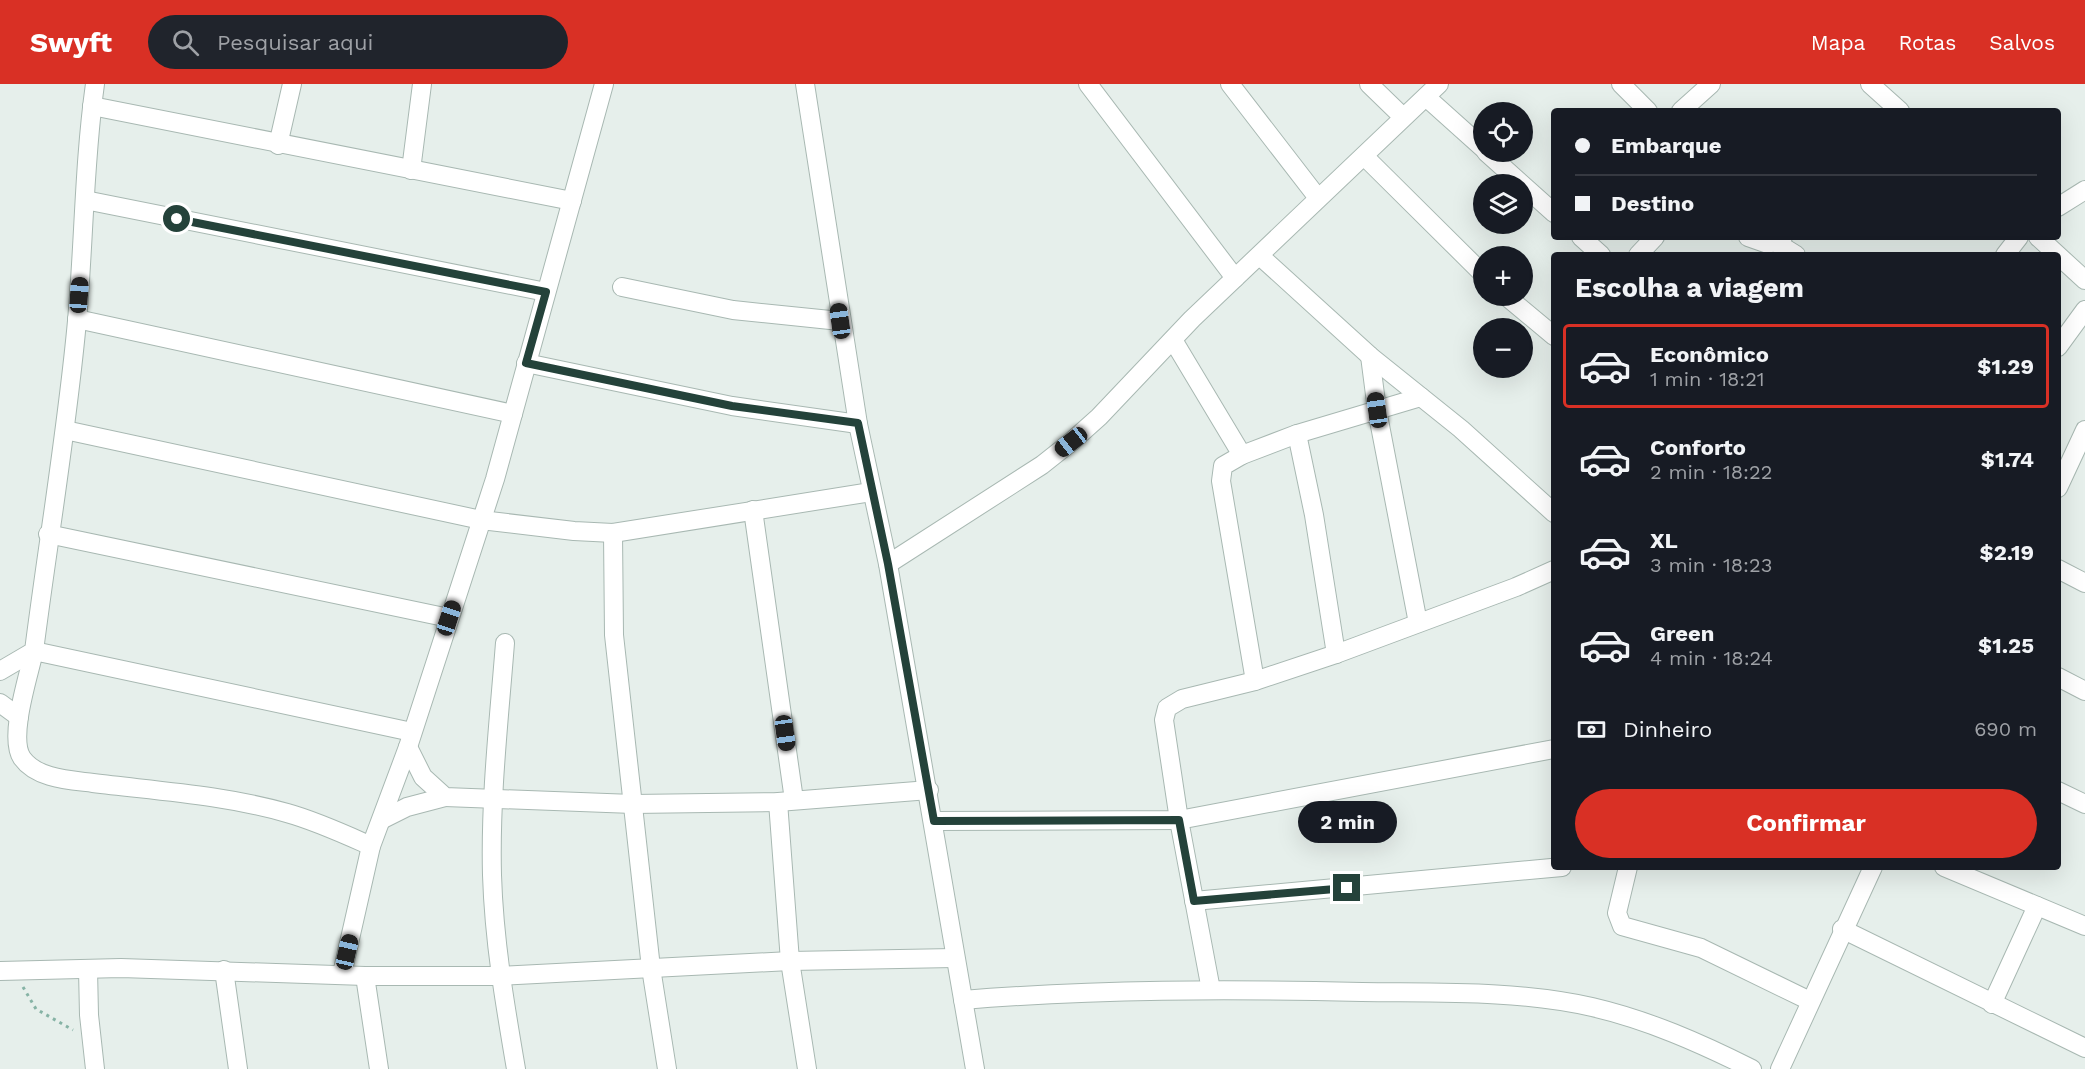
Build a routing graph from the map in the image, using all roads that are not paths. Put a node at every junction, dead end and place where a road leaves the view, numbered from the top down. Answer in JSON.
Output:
{"nodes":[{"id":1,"x":95,"y":84,"type":"edge"},
{"id":2,"x":292,"y":84,"type":"edge"},
{"id":3,"x":422,"y":84,"type":"edge"},
{"id":4,"x":604,"y":84,"type":"edge"},
{"id":5,"x":806,"y":84,"type":"edge"},
{"id":6,"x":1088,"y":84,"type":"edge"},
{"id":7,"x":1230,"y":84,"type":"edge"},
{"id":8,"x":1370,"y":84,"type":"edge"},
{"id":9,"x":1439,"y":84,"type":"edge"},
{"id":10,"x":1621,"y":84,"type":"edge"},
{"id":11,"x":1711,"y":84,"type":"edge"},
{"id":12,"x":1870,"y":84,"type":"edge"},
{"id":13,"x":1426,"y":97,"type":"junction"},
{"id":14,"x":92,"y":106,"type":"junction"},
{"id":15,"x":1645,"y":108,"type":"edge"},
{"id":16,"x":1684,"y":108,"type":"edge"},
{"id":17,"x":1892,"y":108,"type":"edge"},
{"id":18,"x":1403,"y":117,"type":"junction"},
{"id":19,"x":1473,"y":139,"type":"edge"},
{"id":20,"x":278,"y":145,"type":"junction"},
{"id":21,"x":1364,"y":156,"type":"junction"},
{"id":22,"x":1498,"y":162,"type":"edge"},
{"id":23,"x":411,"y":170,"type":"junction"},
{"id":24,"x":2085,"y":190,"type":"edge"},
{"id":25,"x":1318,"y":198,"type":"junction"},
{"id":26,"x":85,"y":200,"type":"junction"},
{"id":27,"x":572,"y":201,"type":"junction"},
{"id":28,"x":2061,"y":205,"type":"edge"},
{"id":29,"x":1551,"y":210,"type":"edge"},
{"id":30,"x":1584,"y":240,"type":"edge"},
{"id":31,"x":1652,"y":240,"type":"edge"},
{"id":32,"x":1754,"y":240,"type":"edge"},
{"id":33,"x":1774,"y":240,"type":"edge"},
{"id":34,"x":1780,"y":240,"type":"edge"},
{"id":35,"x":2017,"y":240,"type":"edge"},
{"id":36,"x":2041,"y":240,"type":"edge"},
{"id":37,"x":1598,"y":252,"type":"edge"},
{"id":38,"x":1641,"y":252,"type":"edge"},
{"id":39,"x":1793,"y":252,"type":"edge"},
{"id":40,"x":2007,"y":252,"type":"edge"},
{"id":41,"x":2054,"y":252,"type":"edge"},
{"id":42,"x":1260,"y":256,"type":"junction"},
{"id":43,"x":2061,"y":258,"type":"edge"},
{"id":44,"x":1473,"y":264,"type":"edge"},
{"id":45,"x":1235,"y":278,"type":"junction"},
{"id":46,"x":2085,"y":280,"type":"edge"},
{"id":47,"x":622,"y":287,"type":"dead end"},
{"id":48,"x":546,"y":292,"type":"junction"},
{"id":49,"x":1518,"y":306,"type":"edge"},
{"id":50,"x":2085,"y":310,"type":"edge"},
{"id":51,"x":77,"y":319,"type":"junction"},
{"id":52,"x":840,"y":321,"type":"junction"},
{"id":53,"x":1551,"y":333,"type":"edge"},
{"id":54,"x":1173,"y":340,"type":"junction"},
{"id":55,"x":2061,"y":343,"type":"edge"},
{"id":56,"x":1370,"y":356,"type":"junction"},
{"id":57,"x":526,"y":363,"type":"junction"},
{"id":58,"x":1420,"y":397,"type":"junction"},
{"id":59,"x":1377,"y":410,"type":"junction"},
{"id":60,"x":513,"y":414,"type":"junction"},
{"id":61,"x":858,"y":423,"type":"junction"},
{"id":62,"x":66,"y":430,"type":"junction"},
{"id":63,"x":2085,"y":430,"type":"edge"},
{"id":64,"x":1297,"y":434,"type":"junction"},
{"id":65,"x":1242,"y":455,"type":"junction"},
{"id":66,"x":2061,"y":482,"type":"edge"},
{"id":67,"x":871,"y":492,"type":"junction"},
{"id":68,"x":753,"y":510,"type":"junction"},
{"id":69,"x":1551,"y":510,"type":"edge"},
{"id":70,"x":481,"y":520,"type":"junction"},
{"id":71,"x":613,"y":533,"type":"junction"},
{"id":72,"x":48,"y":534,"type":"junction"},
{"id":73,"x":888,"y":564,"type":"junction"},
{"id":74,"x":1551,"y":571,"type":"edge"},
{"id":75,"x":2061,"y":571,"type":"edge"},
{"id":76,"x":2085,"y":583,"type":"edge"},
{"id":77,"x":449,"y":618,"type":"junction"},
{"id":78,"x":1418,"y":623,"type":"junction"},
{"id":79,"x":505,"y":643,"type":"dead end"},
{"id":80,"x":34,"y":651,"type":"junction"},
{"id":81,"x":1336,"y":654,"type":"junction"},
{"id":82,"x":0,"y":671,"type":"edge"},
{"id":83,"x":2061,"y":679,"type":"edge"},
{"id":84,"x":1255,"y":681,"type":"junction"},
{"id":85,"x":2085,"y":691,"type":"edge"},
{"id":86,"x":0,"y":703,"type":"edge"},
{"id":87,"x":19,"y":717,"type":"junction"},
{"id":88,"x":410,"y":740,"type":"junction"},
{"id":89,"x":1551,"y":751,"type":"edge"},
{"id":90,"x":929,"y":790,"type":"junction"},
{"id":91,"x":2061,"y":792,"type":"edge"},
{"id":92,"x":445,"y":797,"type":"junction"},
{"id":93,"x":493,"y":800,"type":"junction"},
{"id":94,"x":786,"y":801,"type":"junction"},
{"id":95,"x":633,"y":804,"type":"junction"},
{"id":96,"x":2085,"y":804,"type":"edge"},
{"id":97,"x":383,"y":819,"type":"junction"},
{"id":98,"x":1179,"y":820,"type":"junction"},
{"id":99,"x":934,"y":821,"type":"junction"},
{"id":100,"x":372,"y":846,"type":"junction"},
{"id":101,"x":1551,"y":868,"type":"edge"},
{"id":102,"x":1627,"y":870,"type":"edge"},
{"id":103,"x":1872,"y":870,"type":"edge"},
{"id":104,"x":1951,"y":870,"type":"edge"},
{"id":105,"x":1194,"y":901,"type":"junction"},
{"id":106,"x":2037,"y":906,"type":"junction"},
{"id":107,"x":2085,"y":926,"type":"edge"},
{"id":108,"x":1842,"y":929,"type":"junction"},
{"id":109,"x":954,"y":958,"type":"junction"},
{"id":110,"x":790,"y":961,"type":"junction"},
{"id":111,"x":651,"y":968,"type":"junction"},
{"id":112,"x":88,"y":969,"type":"junction"},
{"id":113,"x":224,"y":970,"type":"junction"},
{"id":114,"x":0,"y":971,"type":"edge"},
{"id":115,"x":342,"y":974,"type":"junction"},
{"id":116,"x":365,"y":976,"type":"junction"},
{"id":117,"x":500,"y":976,"type":"junction"},
{"id":118,"x":1211,"y":990,"type":"junction"},
{"id":119,"x":963,"y":1000,"type":"junction"},
{"id":120,"x":1810,"y":1001,"type":"junction"},
{"id":121,"x":1992,"y":1004,"type":"junction"},
{"id":122,"x":2085,"y":1048,"type":"edge"},
{"id":123,"x":95,"y":1069,"type":"edge"},
{"id":124,"x":238,"y":1069,"type":"edge"},
{"id":125,"x":379,"y":1069,"type":"edge"},
{"id":126,"x":516,"y":1069,"type":"edge"},
{"id":127,"x":667,"y":1069,"type":"edge"},
{"id":128,"x":807,"y":1069,"type":"edge"},
{"id":129,"x":975,"y":1069,"type":"edge"},
{"id":130,"x":1752,"y":1069,"type":"edge"},
{"id":131,"x":1780,"y":1069,"type":"edge"}],
"edges":[{"from":1,"to":14,"type":"street"},
{"from":2,"to":20,"type":"street"},
{"from":3,"to":23,"type":"street"},
{"from":4,"to":27,"type":"street"},
{"from":5,"to":52,"type":"street"},
{"from":6,"to":45,"type":"street"},
{"from":7,"to":25,"type":"street"},
{"from":8,"to":18,"type":"street"},
{"from":9,"to":13,"type":"street"},
{"from":10,"to":15,"type":"street"},
{"from":11,"to":16,"type":"street"},
{"from":12,"to":17,"type":"street"},
{"from":13,"to":18,"type":"street"},
{"from":13,"to":19,"type":"street"},
{"from":14,"to":20,"type":"street"},
{"from":14,"to":26,"type":"street"},
{"from":18,"to":21,"type":"street"},
{"from":20,"to":23,"type":"street"},
{"from":21,"to":25,"type":"street"},
{"from":21,"to":44,"type":"street"},
{"from":22,"to":29,"type":"street"},
{"from":23,"to":27,"type":"street"},
{"from":24,"to":28,"type":"street"},
{"from":25,"to":42,"type":"street"},
{"from":26,"to":48,"type":"street"},
{"from":26,"to":51,"type":"street"},
{"from":27,"to":48,"type":"street"},
{"from":30,"to":37,"type":"street"},
{"from":31,"to":38,"type":"street"},
{"from":32,"to":33,"type":"street"},
{"from":34,"to":39,"type":"street"},
{"from":35,"to":40,"type":"street"},
{"from":36,"to":41,"type":"street"},
{"from":42,"to":45,"type":"street"},
{"from":42,"to":56,"type":"street"},
{"from":43,"to":46,"type":"street"},
{"from":45,"to":54,"type":"street"},
{"from":47,"to":52,"type":"street"},
{"from":48,"to":57,"type":"street"},
{"from":49,"to":53,"type":"street"},
{"from":50,"to":55,"type":"street"},
{"from":51,"to":60,"type":"street"},
{"from":51,"to":62,"type":"street"},
{"from":52,"to":61,"type":"street"},
{"from":54,"to":65,"type":"street"},
{"from":54,"to":73,"type":"street"},
{"from":56,"to":58,"type":"street"},
{"from":56,"to":59,"type":"street"},
{"from":57,"to":60,"type":"street"},
{"from":57,"to":61,"type":"street"},
{"from":58,"to":59,"type":"street"},
{"from":58,"to":69,"type":"street"},
{"from":59,"to":64,"type":"street"},
{"from":59,"to":78,"type":"street"},
{"from":60,"to":70,"type":"street"},
{"from":61,"to":67,"type":"street"},
{"from":62,"to":70,"type":"street"},
{"from":62,"to":72,"type":"street"},
{"from":63,"to":66,"type":"street"},
{"from":64,"to":65,"type":"street"},
{"from":64,"to":81,"type":"street"},
{"from":65,"to":84,"type":"street"},
{"from":67,"to":68,"type":"street"},
{"from":67,"to":73,"type":"street"},
{"from":68,"to":71,"type":"street"},
{"from":68,"to":94,"type":"street"},
{"from":70,"to":71,"type":"street"},
{"from":70,"to":77,"type":"street"},
{"from":71,"to":95,"type":"street"},
{"from":72,"to":77,"type":"street"},
{"from":72,"to":80,"type":"street"},
{"from":73,"to":90,"type":"street"},
{"from":74,"to":78,"type":"street"},
{"from":75,"to":76,"type":"street"},
{"from":77,"to":88,"type":"street"},
{"from":78,"to":81,"type":"street"},
{"from":79,"to":93,"type":"street"},
{"from":80,"to":82,"type":"street"},
{"from":80,"to":87,"type":"street"},
{"from":80,"to":88,"type":"street"},
{"from":81,"to":84,"type":"street"},
{"from":83,"to":85,"type":"street"},
{"from":84,"to":98,"type":"street"},
{"from":86,"to":87,"type":"street"},
{"from":87,"to":100,"type":"street"},
{"from":88,"to":92,"type":"street"},
{"from":88,"to":97,"type":"street"},
{"from":89,"to":98,"type":"street"},
{"from":90,"to":94,"type":"street"},
{"from":90,"to":99,"type":"street"},
{"from":91,"to":96,"type":"street"},
{"from":92,"to":93,"type":"street"},
{"from":92,"to":97,"type":"street"},
{"from":93,"to":95,"type":"street"},
{"from":93,"to":117,"type":"street"},
{"from":94,"to":95,"type":"street"},
{"from":94,"to":110,"type":"street"},
{"from":95,"to":111,"type":"street"},
{"from":97,"to":100,"type":"street"},
{"from":98,"to":99,"type":"street"},
{"from":98,"to":105,"type":"street"},
{"from":99,"to":109,"type":"street"},
{"from":100,"to":115,"type":"street"},
{"from":101,"to":105,"type":"street"},
{"from":102,"to":120,"type":"street"},
{"from":103,"to":108,"type":"street"},
{"from":104,"to":106,"type":"street"},
{"from":105,"to":118,"type":"street"},
{"from":106,"to":107,"type":"street"},
{"from":106,"to":121,"type":"street"},
{"from":108,"to":120,"type":"street"},
{"from":108,"to":121,"type":"street"},
{"from":109,"to":110,"type":"street"},
{"from":109,"to":119,"type":"street"},
{"from":110,"to":111,"type":"street"},
{"from":110,"to":128,"type":"street"},
{"from":111,"to":117,"type":"street"},
{"from":111,"to":127,"type":"street"},
{"from":112,"to":113,"type":"street"},
{"from":112,"to":114,"type":"street"},
{"from":112,"to":123,"type":"street"},
{"from":113,"to":115,"type":"street"},
{"from":113,"to":124,"type":"street"},
{"from":115,"to":116,"type":"street"},
{"from":116,"to":117,"type":"street"},
{"from":116,"to":125,"type":"street"},
{"from":117,"to":126,"type":"street"},
{"from":118,"to":119,"type":"street"},
{"from":118,"to":130,"type":"street"},
{"from":119,"to":129,"type":"street"},
{"from":120,"to":131,"type":"street"},
{"from":121,"to":122,"type":"street"}]}
